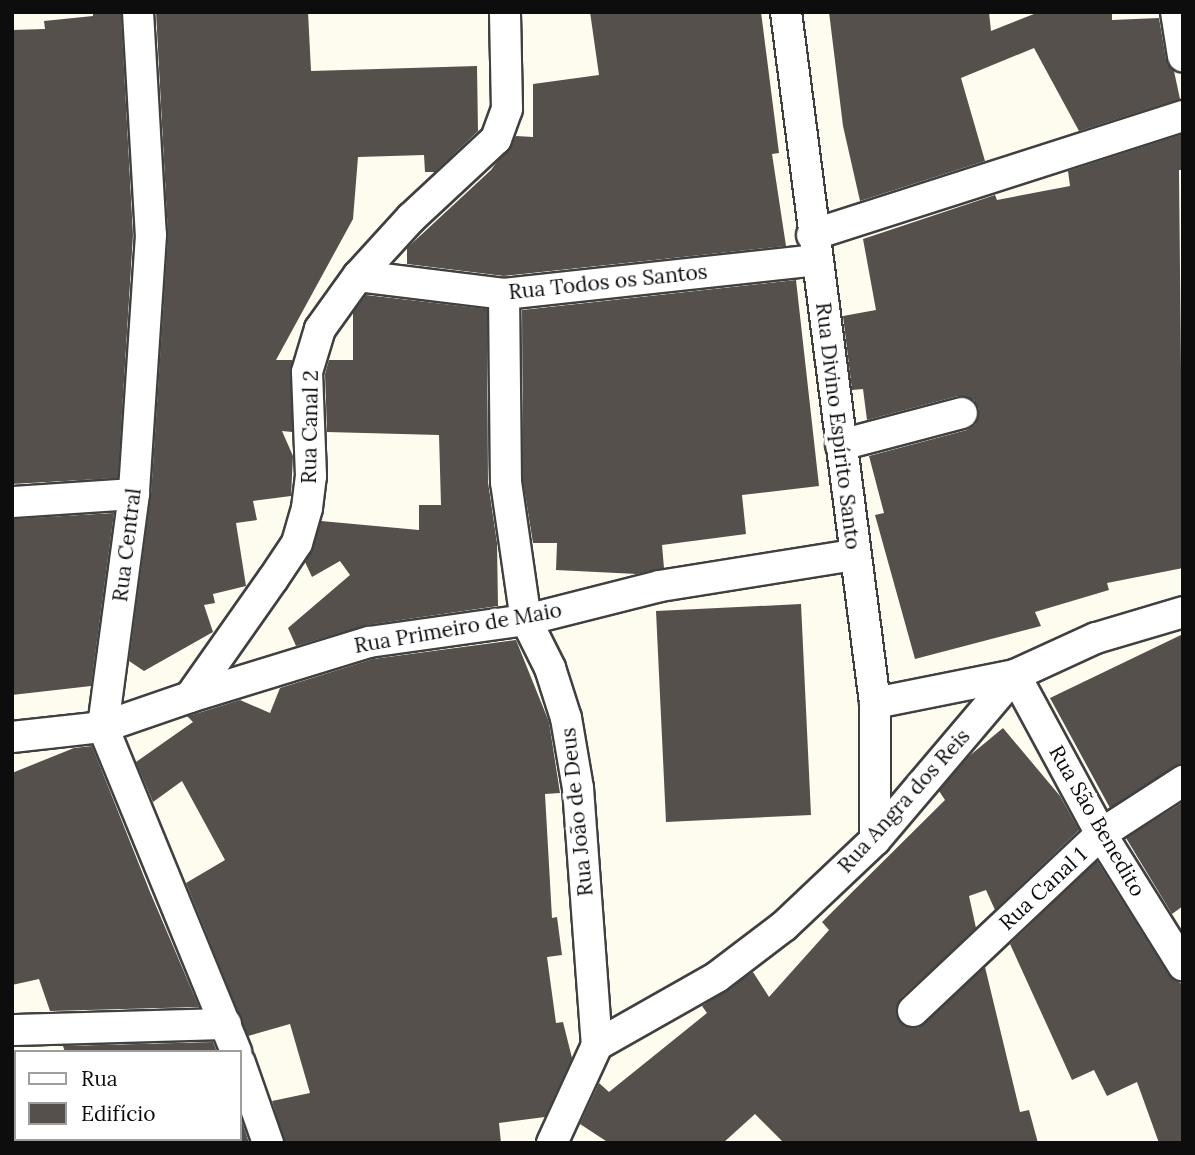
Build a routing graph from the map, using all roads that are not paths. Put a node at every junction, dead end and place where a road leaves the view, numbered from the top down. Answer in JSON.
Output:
{"nodes":[{"id":1,"x":138,"y":12,"type":"edge"},
{"id":2,"x":505,"y":12,"type":"edge"},
{"id":3,"x":786,"y":12,"type":"edge"},
{"id":4,"x":1176,"y":12,"type":"edge"},
{"id":5,"x":1183,"y":56,"type":"edge"},
{"id":6,"x":1183,"y":116,"type":"edge"},
{"id":7,"x":814,"y":248,"type":"junction"},
{"id":8,"x":358,"y":276,"type":"junction"},
{"id":9,"x":504,"y":294,"type":"junction"},
{"id":10,"x":962,"y":413,"type":"dead end"},
{"id":11,"x":841,"y":445,"type":"junction"},
{"id":12,"x":134,"y":494,"type":"junction"},
{"id":13,"x":12,"y":502,"type":"edge"},
{"id":14,"x":854,"y":555,"type":"junction"},
{"id":15,"x":1183,"y":612,"type":"edge"},
{"id":16,"x":526,"y":620,"type":"junction"},
{"id":17,"x":1014,"y":675,"type":"junction"},
{"id":18,"x":190,"y":697,"type":"junction"},
{"id":19,"x":875,"y":703,"type":"junction"},
{"id":20,"x":103,"y":727,"type":"junction"},
{"id":21,"x":12,"y":737,"type":"edge"},
{"id":22,"x":1183,"y":781,"type":"edge"},
{"id":23,"x":1101,"y":834,"type":"junction"},
{"id":24,"x":874,"y":840,"type":"junction"},
{"id":25,"x":1183,"y":965,"type":"edge"},
{"id":26,"x":914,"y":1011,"type":"dead end"},
{"id":27,"x":226,"y":1024,"type":"junction"},
{"id":28,"x":12,"y":1030,"type":"edge"},
{"id":29,"x":597,"y":1045,"type":"junction"},
{"id":30,"x":235,"y":1050,"type":"edge"},
{"id":31,"x":242,"y":1069,"type":"edge"},
{"id":32,"x":268,"y":1143,"type":"edge"},
{"id":33,"x":552,"y":1143,"type":"edge"}],
"edges":[{"from":1,"to":12,"type":"street","name":"Rua Central"},
{"from":2,"to":8,"type":"street","name":"Rua Canal 2"},
{"from":3,"to":7,"type":"street","name":"Rua Divino Espírito Santo"},
{"from":4,"to":5,"type":"street"},
{"from":6,"to":7,"type":"street","name":"Rua Todos os Santos"},
{"from":7,"to":9,"type":"street","name":"Rua Todos os Santos"},
{"from":7,"to":11,"type":"street","name":"Rua Divino Espírito Santo"},
{"from":8,"to":9,"type":"street","name":"Rua Todos os Santos"},
{"from":8,"to":18,"type":"street","name":"Rua Canal 2"},
{"from":9,"to":16,"type":"street","name":"Rua João de Deus"},
{"from":10,"to":11,"type":"street"},
{"from":11,"to":14,"type":"street","name":"Rua Divino Espírito Santo"},
{"from":12,"to":13,"type":"street"},
{"from":12,"to":20,"type":"street","name":"Rua Central"},
{"from":14,"to":16,"type":"street","name":"Rua Primeiro de Maio"},
{"from":14,"to":19,"type":"street","name":"Rua Divino Espírito Santo"},
{"from":15,"to":17,"type":"street","name":"Rua Angra dos Reis"},
{"from":16,"to":18,"type":"street","name":"Rua Primeiro de Maio"},
{"from":16,"to":29,"type":"street","name":"Rua João de Deus"},
{"from":17,"to":19,"type":"street","name":"Rua Angra dos Reis"},
{"from":17,"to":23,"type":"street","name":"Rua São Benedito"},
{"from":17,"to":24,"type":"street","name":"Rua Angra dos Reis"},
{"from":18,"to":20,"type":"street"},
{"from":19,"to":24,"type":"street","name":"Rua Divino Espírito Santo"},
{"from":20,"to":21,"type":"street"},
{"from":20,"to":27,"type":"street"},
{"from":22,"to":23,"type":"street","name":"Rua Canal 1"},
{"from":23,"to":25,"type":"street","name":"Rua São Benedito"},
{"from":23,"to":26,"type":"street","name":"Rua Canal 1"},
{"from":24,"to":29,"type":"street","name":"Rua Angra dos Reis"},
{"from":27,"to":28,"type":"street"},
{"from":27,"to":30,"type":"street"},
{"from":29,"to":33,"type":"street"},
{"from":31,"to":32,"type":"street"}]}
